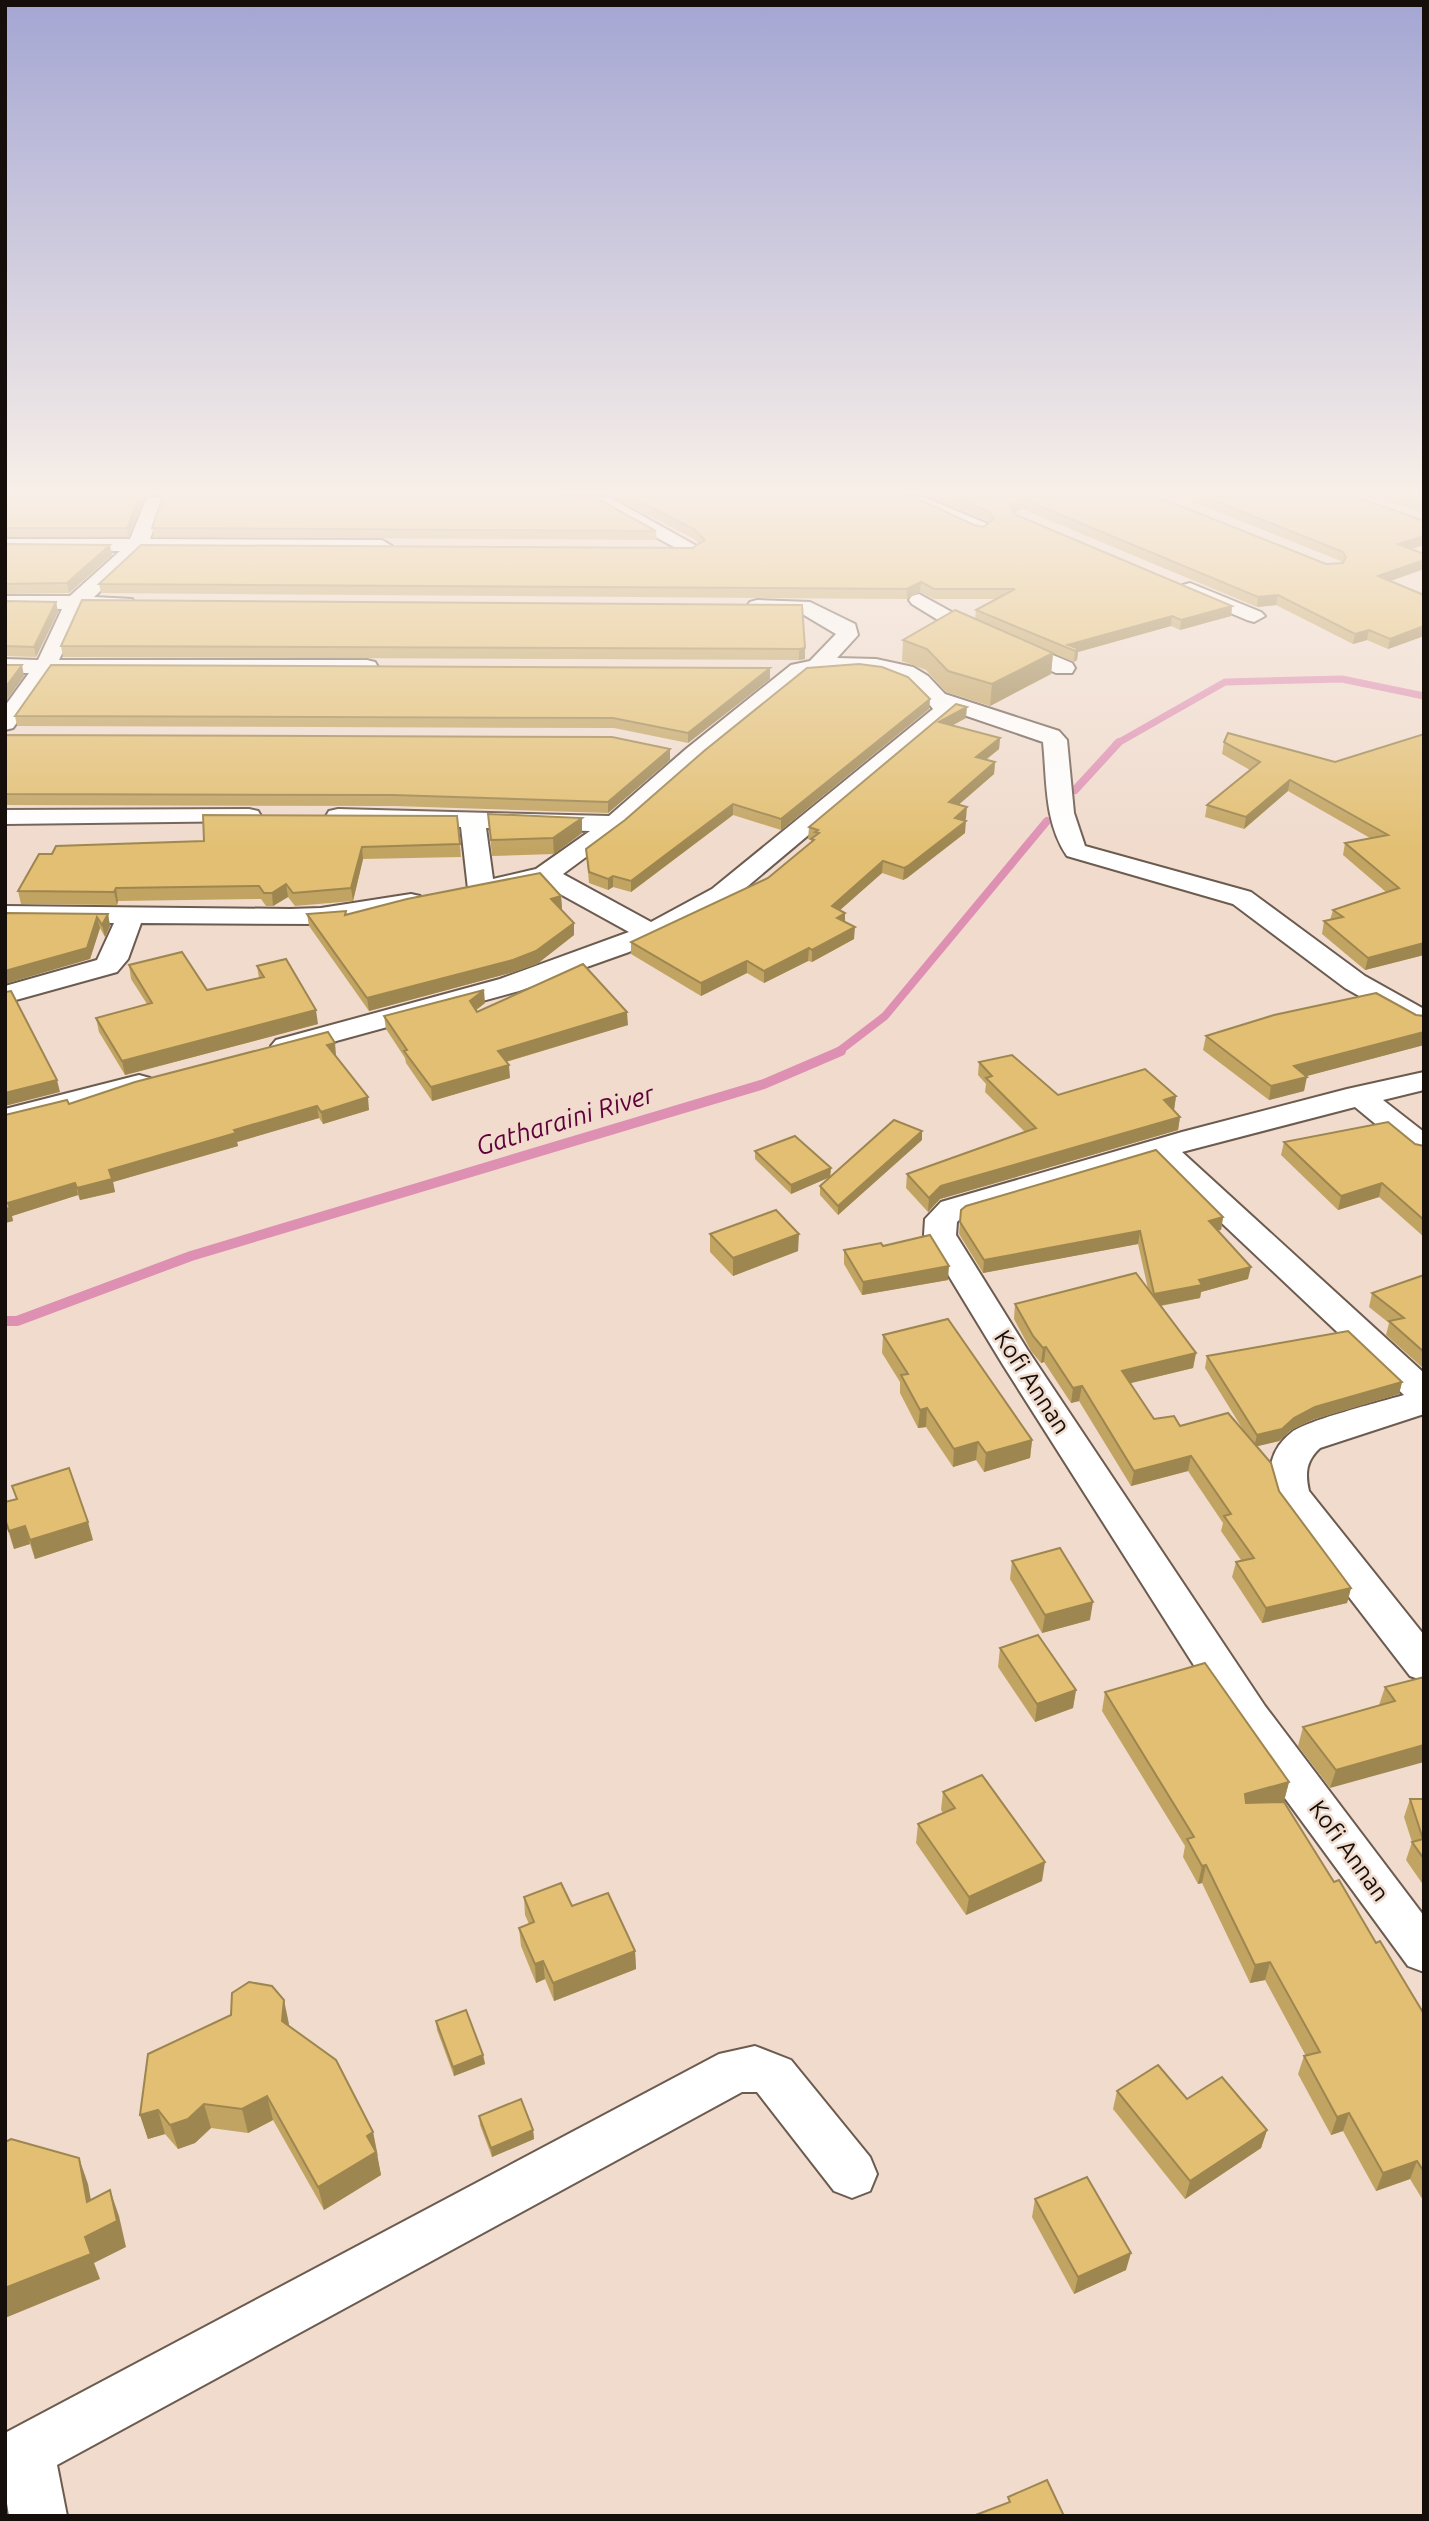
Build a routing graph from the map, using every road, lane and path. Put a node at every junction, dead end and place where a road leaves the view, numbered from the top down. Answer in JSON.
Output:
{"nodes":[{"id":1,"x":70,"y":615,"type":"edge"},
{"id":2,"x":820,"y":615,"type":"edge"},
{"id":3,"x":943,"y":615,"type":"edge"},
{"id":4,"x":1251,"y":615,"type":"edge"},
{"id":5,"x":1254,"y":616,"type":"dead end"},
{"id":6,"x":950,"y":619,"type":"junction"},
{"id":7,"x":928,"y":633,"type":"edge"},
{"id":8,"x":907,"y":646,"type":"dead end"},
{"id":9,"x":5,"y":666,"type":"edge"},
{"id":10,"x":47,"y":666,"type":"junction"},
{"id":11,"x":875,"y":666,"type":"junction"},
{"id":12,"x":386,"y":667,"type":"edge"},
{"id":13,"x":808,"y":667,"type":"junction"},
{"id":14,"x":1064,"y":668,"type":"dead end"},
{"id":15,"x":758,"y":670,"type":"edge"},
{"id":16,"x":937,"y":699,"type":"junction"},
{"id":17,"x":10,"y":731,"type":"edge"},
{"id":18,"x":667,"y":749,"type":"edge"},
{"id":19,"x":694,"y":754,"type":"junction"},
{"id":20,"x":269,"y":816,"type":"edge"},
{"id":21,"x":310,"y":816,"type":"edge"},
{"id":22,"x":5,"y":817,"type":"edge"},
{"id":23,"x":472,"y":819,"type":"junction"},
{"id":24,"x":615,"y":824,"type":"junction"},
{"id":25,"x":545,"y":875,"type":"junction"},
{"id":26,"x":481,"y":889,"type":"junction"},
{"id":27,"x":5,"y":914,"type":"edge"},
{"id":28,"x":130,"y":916,"type":"junction"},
{"id":29,"x":650,"y":932,"type":"junction"},
{"id":30,"x":5,"y":995,"type":"edge"},
{"id":31,"x":1424,"y":1021,"type":"edge"},
{"id":32,"x":255,"y":1054,"type":"edge"},
{"id":33,"x":162,"y":1079,"type":"edge"},
{"id":34,"x":1424,"y":1081,"type":"edge"},
{"id":35,"x":1358,"y":1095,"type":"junction"},
{"id":36,"x":5,"y":1118,"type":"edge"},
{"id":37,"x":1424,"y":1148,"type":"edge"},
{"id":38,"x":1161,"y":1149,"type":"junction"},
{"id":39,"x":1424,"y":1393,"type":"edge"},
{"id":40,"x":1424,"y":1401,"type":"edge"},
{"id":41,"x":1424,"y":1665,"type":"edge"},
{"id":42,"x":1424,"y":1952,"type":"edge"},
{"id":43,"x":852,"y":2174,"type":"dead end"},
{"id":44,"x":16,"y":2458,"type":"edge"},
{"id":45,"x":38,"y":2516,"type":"edge"}],
"edges":[{"from":1,"to":10,"type":"street"},
{"from":2,"to":13,"type":"street"},
{"from":3,"to":6,"type":"street"},
{"from":4,"to":5,"type":"street"},
{"from":6,"to":7,"type":"street"},
{"from":6,"to":14,"type":"street"},
{"from":8,"to":11,"type":"street"},
{"from":9,"to":10,"type":"street"},
{"from":10,"to":12,"type":"street"},
{"from":10,"to":17,"type":"street"},
{"from":11,"to":13,"type":"street"},
{"from":11,"to":16,"type":"street"},
{"from":13,"to":15,"type":"street"},
{"from":13,"to":19,"type":"street"},
{"from":16,"to":29,"type":"street"},
{"from":16,"to":31,"type":"street"},
{"from":18,"to":19,"type":"street"},
{"from":19,"to":24,"type":"street"},
{"from":20,"to":22,"type":"street"},
{"from":21,"to":23,"type":"street"},
{"from":23,"to":24,"type":"street"},
{"from":23,"to":26,"type":"street"},
{"from":24,"to":25,"type":"street"},
{"from":25,"to":26,"type":"street"},
{"from":25,"to":29,"type":"street"},
{"from":26,"to":28,"type":"street"},
{"from":27,"to":28,"type":"street"},
{"from":28,"to":30,"type":"street"},
{"from":29,"to":32,"type":"street"},
{"from":33,"to":36,"type":"street"},
{"from":34,"to":35,"type":"street","name":"Kofi Annan"},
{"from":35,"to":37,"type":"street"},
{"from":35,"to":38,"type":"street","name":"Kofi Annan"},
{"from":38,"to":39,"type":"street"},
{"from":38,"to":42,"type":"street","name":"Kofi Annan"},
{"from":40,"to":41,"type":"street"},
{"from":43,"to":44,"type":"street"},
{"from":44,"to":45,"type":"street"}]}
